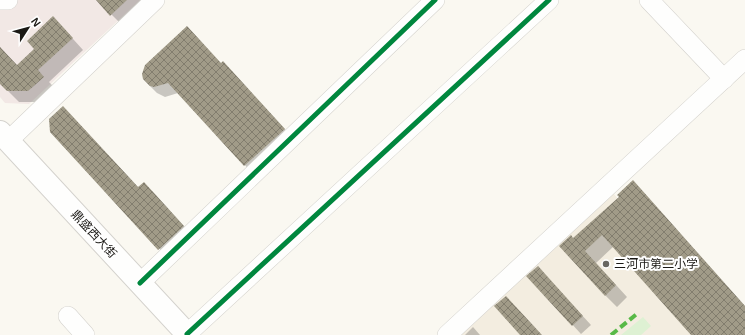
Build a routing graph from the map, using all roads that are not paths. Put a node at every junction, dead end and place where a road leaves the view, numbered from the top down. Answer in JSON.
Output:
{"nodes":[{"id":1,"x":0,"y":0,"type":"edge"},
{"id":2,"x":8,"y":0,"type":"edge"},
{"id":3,"x":155,"y":0,"type":"edge"},
{"id":4,"x":435,"y":0,"type":"edge"},
{"id":5,"x":549,"y":0,"type":"edge"},
{"id":6,"x":649,"y":0,"type":"edge"},
{"id":7,"x":745,"y":60,"type":"edge"},
{"id":8,"x":724,"y":78,"type":"junction"},
{"id":9,"x":3,"y":137,"type":"edge"},
{"id":10,"x":140,"y":283,"type":"junction"},
{"id":11,"x":68,"y":316,"type":"dead end"},
{"id":12,"x":187,"y":334,"type":"edge"},
{"id":13,"x":85,"y":335,"type":"edge"},
{"id":14,"x":447,"y":335,"type":"edge"}],
"edges":[{"from":1,"to":2,"type":"street"},
{"from":3,"to":9,"type":"street"},
{"from":4,"to":10,"type":"street"},
{"from":5,"to":12,"type":"street"},
{"from":6,"to":8,"type":"street"},
{"from":7,"to":8,"type":"street"},
{"from":8,"to":14,"type":"street"},
{"from":9,"to":10,"type":"main road","name":"鼎盛西大街"},
{"from":10,"to":12,"type":"main road","name":"鼎盛西大街"},
{"from":11,"to":13,"type":"street"}]}
